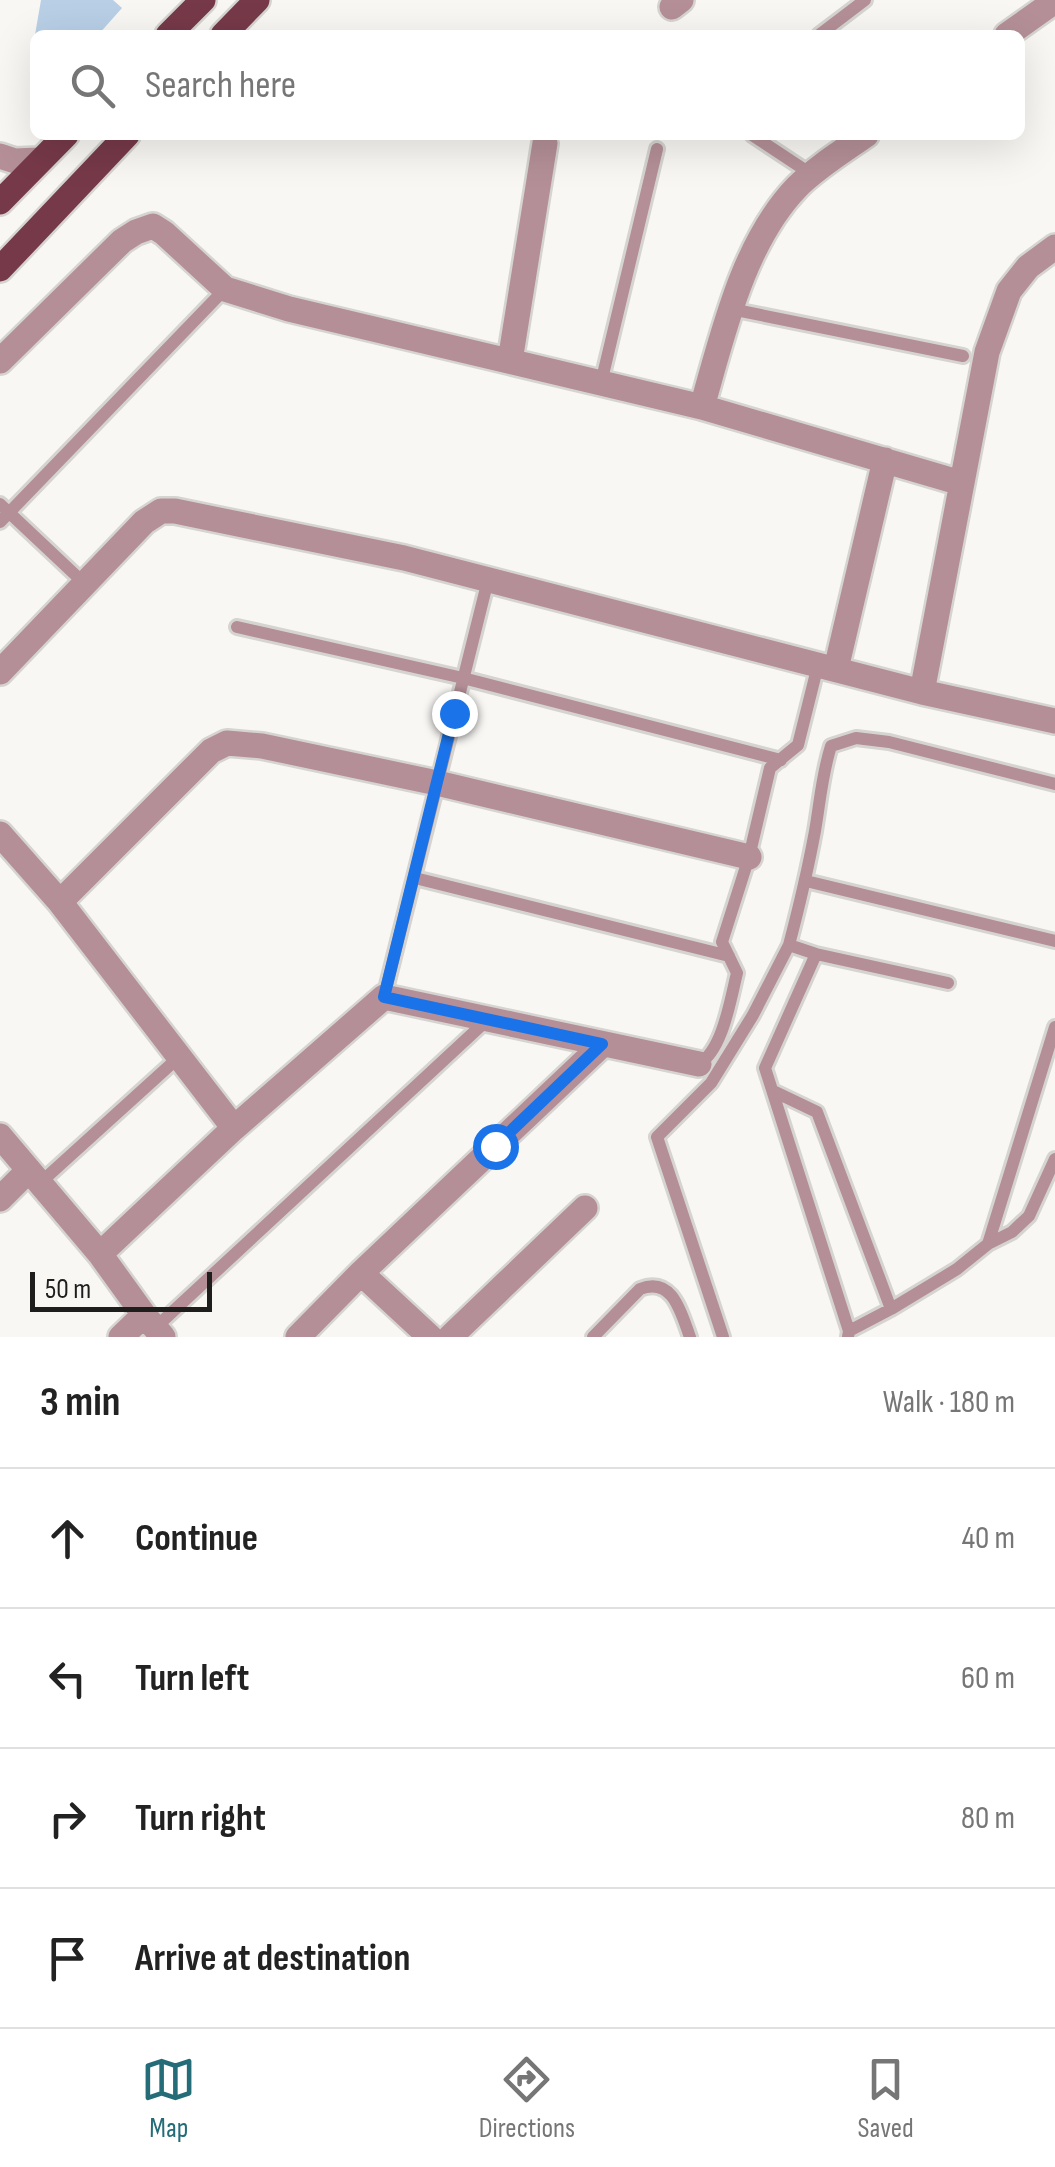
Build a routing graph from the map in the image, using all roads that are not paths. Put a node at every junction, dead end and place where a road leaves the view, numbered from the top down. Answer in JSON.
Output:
{"nodes":[{"id":1,"x":204,"y":0,"type":"edge"},
{"id":2,"x":257,"y":0,"type":"edge"},
{"id":3,"x":865,"y":0,"type":"edge"},
{"id":4,"x":1055,"y":0,"type":"edge"},
{"id":5,"x":173,"y":30,"type":"edge"},
{"id":6,"x":229,"y":30,"type":"edge"},
{"id":7,"x":826,"y":30,"type":"edge"},
{"id":8,"x":1013,"y":30,"type":"edge"},
{"id":9,"x":61,"y":140,"type":"edge"},
{"id":10,"x":123,"y":140,"type":"edge"},
{"id":11,"x":760,"y":140,"type":"edge"},
{"id":12,"x":859,"y":140,"type":"edge"},
{"id":13,"x":544,"y":143,"type":"dead end"},
{"id":14,"x":656,"y":149,"type":"dead end"},
{"id":15,"x":0,"y":156,"type":"edge"},
{"id":16,"x":40,"y":160,"type":"junction"},
{"id":17,"x":811,"y":174,"type":"junction"},
{"id":18,"x":0,"y":202,"type":"edge"},
{"id":19,"x":26,"y":241,"type":"junction"},
{"id":20,"x":0,"y":246,"type":"edge"},
{"id":21,"x":1055,"y":247,"type":"edge"},
{"id":22,"x":0,"y":269,"type":"edge"},
{"id":23,"x":225,"y":288,"type":"junction"},
{"id":24,"x":731,"y":309,"type":"junction"},
{"id":25,"x":963,"y":356,"type":"dead end"},
{"id":26,"x":510,"y":361,"type":"junction"},
{"id":27,"x":0,"y":362,"type":"edge"},
{"id":28,"x":601,"y":383,"type":"junction"},
{"id":29,"x":702,"y":407,"type":"junction"},
{"id":30,"x":885,"y":460,"type":"junction"},
{"id":31,"x":961,"y":483,"type":"junction"},
{"id":32,"x":3,"y":513,"type":"edge"},
{"id":33,"x":488,"y":580,"type":"junction"},
{"id":34,"x":85,"y":584,"type":"junction"},
{"id":35,"x":237,"y":627,"type":"dead end"},
{"id":36,"x":827,"y":667,"type":"junction"},
{"id":37,"x":0,"y":672,"type":"edge"},
{"id":38,"x":463,"y":678,"type":"junction"},
{"id":39,"x":922,"y":692,"type":"junction"},
{"id":40,"x":1055,"y":721,"type":"edge"},
{"id":41,"x":780,"y":760,"type":"junction"},
{"id":42,"x":437,"y":783,"type":"junction"},
{"id":43,"x":1055,"y":784,"type":"edge"},
{"id":44,"x":0,"y":834,"type":"edge"},
{"id":45,"x":749,"y":857,"type":"junction"},
{"id":46,"x":415,"y":878,"type":"junction"},
{"id":47,"x":806,"y":881,"type":"junction"},
{"id":48,"x":60,"y":902,"type":"junction"},
{"id":49,"x":1055,"y":941,"type":"edge"},
{"id":50,"x":789,"y":945,"type":"junction"},
{"id":51,"x":816,"y":954,"type":"junction"},
{"id":52,"x":729,"y":956,"type":"junction"},
{"id":53,"x":948,"y":983,"type":"dead end"},
{"id":54,"x":384,"y":997,"type":"junction"},
{"id":55,"x":488,"y":1019,"type":"junction"},
{"id":56,"x":1055,"y":1027,"type":"edge"},
{"id":57,"x":602,"y":1044,"type":"junction"},
{"id":58,"x":179,"y":1057,"type":"junction"},
{"id":59,"x":699,"y":1064,"type":"joint"},
{"id":60,"x":774,"y":1092,"type":"junction"},
{"id":61,"x":234,"y":1128,"type":"junction"},
{"id":62,"x":0,"y":1136,"type":"edge"},
{"id":63,"x":1055,"y":1159,"type":"edge"},
{"id":64,"x":34,"y":1176,"type":"junction"},
{"id":65,"x":0,"y":1199,"type":"edge"},
{"id":66,"x":585,"y":1208,"type":"dead end"},
{"id":67,"x":988,"y":1244,"type":"junction"},
{"id":68,"x":100,"y":1254,"type":"junction"},
{"id":69,"x":361,"y":1273,"type":"junction"},
{"id":70,"x":891,"y":1309,"type":"junction"},
{"id":71,"x":154,"y":1327,"type":"edge"},
{"id":72,"x":848,"y":1334,"type":"edge"},
{"id":73,"x":122,"y":1337,"type":"edge"},
{"id":74,"x":298,"y":1337,"type":"edge"},
{"id":75,"x":430,"y":1337,"type":"edge"},
{"id":76,"x":450,"y":1337,"type":"edge"},
{"id":77,"x":593,"y":1337,"type":"edge"},
{"id":78,"x":690,"y":1337,"type":"edge"},
{"id":79,"x":723,"y":1337,"type":"edge"}],
"edges":[{"from":1,"to":5,"type":"main road"},
{"from":2,"to":6,"type":"main road"},
{"from":3,"to":7,"type":"lane"},
{"from":4,"to":8,"type":"street"},
{"from":9,"to":16,"type":"main road"},
{"from":10,"to":19,"type":"main road"},
{"from":11,"to":17,"type":"lane"},
{"from":12,"to":17,"type":"street"},
{"from":13,"to":26,"type":"street"},
{"from":14,"to":28,"type":"lane"},
{"from":15,"to":16,"type":"street"},
{"from":16,"to":18,"type":"main road"},
{"from":17,"to":24,"type":"street"},
{"from":19,"to":20,"type":"street"},
{"from":19,"to":22,"type":"main road"},
{"from":21,"to":31,"type":"street"},
{"from":23,"to":26,"type":"street"},
{"from":23,"to":27,"type":"street"},
{"from":23,"to":32,"type":"lane"},
{"from":24,"to":25,"type":"lane"},
{"from":24,"to":29,"type":"street"},
{"from":26,"to":28,"type":"street"},
{"from":28,"to":29,"type":"street"},
{"from":29,"to":30,"type":"street"},
{"from":30,"to":31,"type":"street"},
{"from":30,"to":36,"type":"street"},
{"from":31,"to":39,"type":"street"},
{"from":32,"to":34,"type":"lane"},
{"from":33,"to":34,"type":"street"},
{"from":33,"to":36,"type":"street"},
{"from":33,"to":38,"type":"lane"},
{"from":34,"to":37,"type":"street"},
{"from":35,"to":38,"type":"lane"},
{"from":36,"to":39,"type":"street"},
{"from":36,"to":41,"type":"lane"},
{"from":38,"to":41,"type":"lane"},
{"from":38,"to":42,"type":"lane"},
{"from":39,"to":40,"type":"street"},
{"from":41,"to":45,"type":"lane"},
{"from":42,"to":45,"type":"street"},
{"from":42,"to":46,"type":"lane"},
{"from":42,"to":48,"type":"street"},
{"from":43,"to":47,"type":"lane"},
{"from":44,"to":48,"type":"street"},
{"from":45,"to":52,"type":"lane"},
{"from":46,"to":52,"type":"lane"},
{"from":46,"to":54,"type":"lane"},
{"from":47,"to":49,"type":"lane"},
{"from":47,"to":50,"type":"lane"},
{"from":48,"to":58,"type":"street"},
{"from":50,"to":51,"type":"lane"},
{"from":50,"to":79,"type":"lane"},
{"from":51,"to":53,"type":"lane"},
{"from":51,"to":60,"type":"lane"},
{"from":52,"to":59,"type":"lane"},
{"from":54,"to":55,"type":"street"},
{"from":54,"to":61,"type":"street"},
{"from":55,"to":57,"type":"street"},
{"from":55,"to":71,"type":"lane"},
{"from":56,"to":67,"type":"lane"},
{"from":57,"to":59,"type":"street"},
{"from":57,"to":69,"type":"street"},
{"from":58,"to":61,"type":"street"},
{"from":58,"to":64,"type":"lane"},
{"from":60,"to":70,"type":"lane"},
{"from":60,"to":72,"type":"lane"},
{"from":61,"to":68,"type":"street"},
{"from":62,"to":64,"type":"street"},
{"from":63,"to":67,"type":"lane"},
{"from":64,"to":65,"type":"street"},
{"from":64,"to":68,"type":"street"},
{"from":66,"to":76,"type":"street"},
{"from":67,"to":70,"type":"lane"},
{"from":68,"to":71,"type":"street"},
{"from":69,"to":74,"type":"street"},
{"from":69,"to":75,"type":"street"},
{"from":70,"to":72,"type":"lane"},
{"from":71,"to":73,"type":"street"},
{"from":77,"to":78,"type":"lane"}]}
